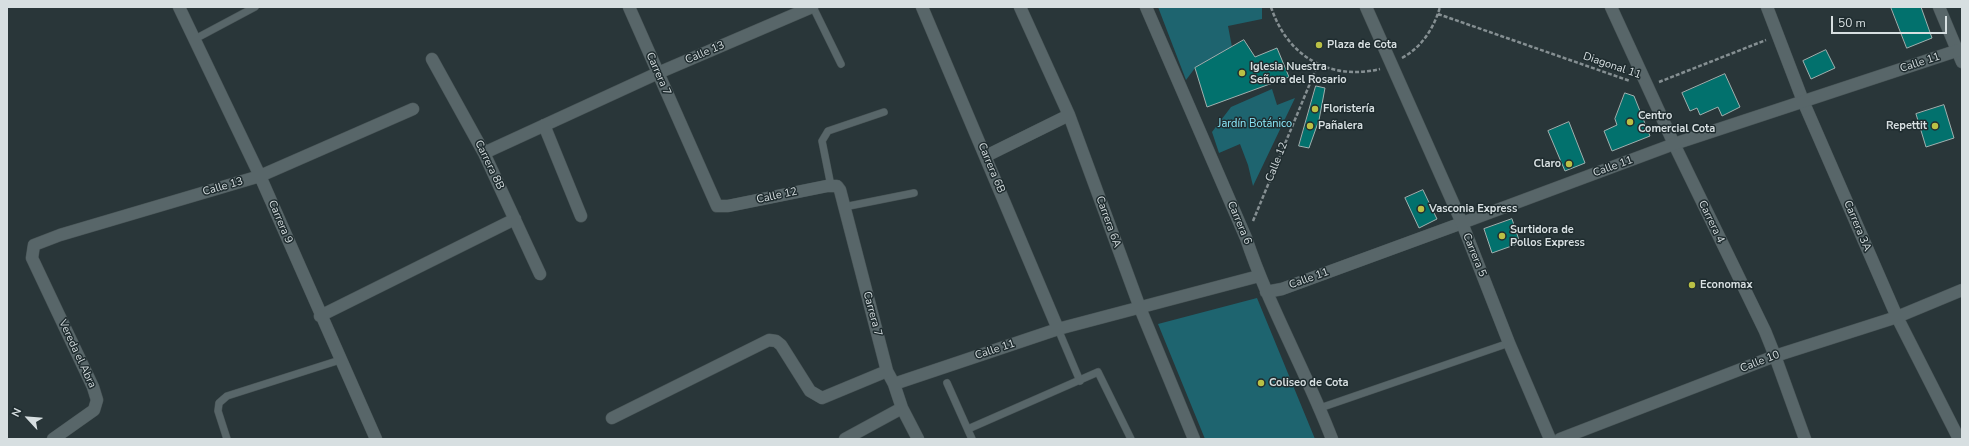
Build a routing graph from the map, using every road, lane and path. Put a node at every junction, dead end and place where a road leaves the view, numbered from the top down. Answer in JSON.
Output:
{"nodes":[{"id":1,"x":179,"y":7,"type":"edge"},
{"id":2,"x":255,"y":7,"type":"edge"},
{"id":3,"x":629,"y":7,"type":"edge"},
{"id":4,"x":812,"y":7,"type":"edge"},
{"id":5,"x":922,"y":7,"type":"edge"},
{"id":6,"x":1020,"y":7,"type":"edge"},
{"id":7,"x":1146,"y":7,"type":"edge"},
{"id":8,"x":1271,"y":7,"type":"edge"},
{"id":9,"x":1366,"y":7,"type":"edge"},
{"id":10,"x":1440,"y":7,"type":"edge"},
{"id":11,"x":1611,"y":7,"type":"edge"},
{"id":12,"x":1767,"y":7,"type":"edge"},
{"id":13,"x":1939,"y":7,"type":"edge"},
{"id":14,"x":1438,"y":14,"type":"junction"},
{"id":15,"x":1778,"y":36,"type":"junction"},
{"id":16,"x":195,"y":39,"type":"junction"},
{"id":17,"x":1959,"y":50,"type":"edge"},
{"id":18,"x":432,"y":59,"type":"dead end"},
{"id":19,"x":1962,"y":62,"type":"edge"},
{"id":20,"x":841,"y":64,"type":"dead end"},
{"id":21,"x":1318,"y":64,"type":"junction"},
{"id":22,"x":1391,"y":64,"type":"junction"},
{"id":23,"x":658,"y":74,"type":"junction"},
{"id":24,"x":1648,"y":87,"type":"junction"},
{"id":25,"x":1803,"y":101,"type":"junction"},
{"id":26,"x":413,"y":109,"type":"dead end"},
{"id":27,"x":884,"y":112,"type":"dead end"},
{"id":28,"x":1069,"y":115,"type":"junction"},
{"id":29,"x":544,"y":125,"type":"junction"},
{"id":30,"x":1674,"y":144,"type":"junction"},
{"id":31,"x":484,"y":153,"type":"junction"},
{"id":32,"x":986,"y":156,"type":"junction"},
{"id":33,"x":260,"y":176,"type":"junction"},
{"id":34,"x":834,"y":186,"type":"junction"},
{"id":35,"x":914,"y":193,"type":"dead end"},
{"id":36,"x":717,"y":206,"type":"joint"},
{"id":37,"x":844,"y":208,"type":"junction"},
{"id":38,"x":581,"y":216,"type":"dead end"},
{"id":39,"x":515,"y":219,"type":"junction"},
{"id":40,"x":1462,"y":223,"type":"junction"},
{"id":41,"x":1246,"y":238,"type":"junction"},
{"id":42,"x":32,"y":252,"type":"joint"},
{"id":43,"x":540,"y":274,"type":"dead end"},
{"id":44,"x":1259,"y":276,"type":"junction"},
{"id":45,"x":1962,"y":290,"type":"edge"},
{"id":46,"x":1266,"y":292,"type":"junction"},
{"id":47,"x":1140,"y":308,"type":"junction"},
{"id":48,"x":320,"y":316,"type":"junction"},
{"id":49,"x":1897,"y":317,"type":"junction"},
{"id":50,"x":1058,"y":330,"type":"junction"},
{"id":51,"x":1509,"y":343,"type":"junction"},
{"id":52,"x":1775,"y":356,"type":"junction"},
{"id":53,"x":340,"y":360,"type":"junction"},
{"id":54,"x":887,"y":371,"type":"junction"},
{"id":55,"x":1080,"y":381,"type":"junction"},
{"id":56,"x":947,"y":383,"type":"dead end"},
{"id":57,"x":894,"y":384,"type":"junction"},
{"id":58,"x":902,"y":408,"type":"junction"},
{"id":59,"x":1320,"y":408,"type":"junction"},
{"id":60,"x":612,"y":418,"type":"dead end"},
{"id":61,"x":968,"y":429,"type":"junction"},
{"id":62,"x":53,"y":439,"type":"edge"},
{"id":63,"x":227,"y":439,"type":"edge"},
{"id":64,"x":376,"y":439,"type":"edge"},
{"id":65,"x":845,"y":439,"type":"edge"},
{"id":66,"x":918,"y":439,"type":"edge"},
{"id":67,"x":972,"y":439,"type":"edge"},
{"id":68,"x":1131,"y":439,"type":"edge"},
{"id":69,"x":1194,"y":439,"type":"edge"},
{"id":70,"x":1332,"y":439,"type":"edge"},
{"id":71,"x":1550,"y":439,"type":"edge"},
{"id":72,"x":1560,"y":439,"type":"edge"},
{"id":73,"x":1804,"y":439,"type":"edge"},
{"id":74,"x":1959,"y":439,"type":"edge"}],
"edges":[{"from":1,"to":16,"type":"street","name":"Carrera 9"},
{"from":2,"to":16,"type":"lane"},
{"from":3,"to":23,"type":"street","name":"Carrera 7"},
{"from":4,"to":20,"type":"lane"},
{"from":4,"to":23,"type":"street","name":"Calle 13"},
{"from":5,"to":32,"type":"street","name":"Carrera 6B"},
{"from":6,"to":28,"type":"street","name":"Carrera 6A"},
{"from":7,"to":41,"type":"street","name":"Carrera 6"},
{"from":8,"to":21,"type":"path"},
{"from":9,"to":22,"type":"street","name":"Carrera 5"},
{"from":10,"to":14,"type":"path"},
{"from":11,"to":24,"type":"street","name":"Carrera 4"},
{"from":12,"to":15,"type":"street","name":"Carrera 3A"},
{"from":13,"to":17,"type":"street"},
{"from":14,"to":22,"type":"path"},
{"from":14,"to":24,"type":"path","name":"Diagonal 11"},
{"from":15,"to":24,"type":"path","name":"Diagonal 11"},
{"from":15,"to":25,"type":"street","name":"Carrera 3A"},
{"from":16,"to":33,"type":"street","name":"Carrera 9"},
{"from":17,"to":19,"type":"street"},
{"from":17,"to":25,"type":"street","name":"Calle 11"},
{"from":18,"to":31,"type":"street","name":"Carrera 8B"},
{"from":21,"to":22,"type":"path"},
{"from":21,"to":41,"type":"path","name":"Calle 12"},
{"from":22,"to":40,"type":"street","name":"Carrera 5"},
{"from":23,"to":29,"type":"street","name":"Calle 13"},
{"from":23,"to":36,"type":"street","name":"Carrera 7"},
{"from":24,"to":30,"type":"street","name":"Carrera 4"},
{"from":25,"to":30,"type":"street","name":"Calle 11"},
{"from":25,"to":49,"type":"street","name":"Carrera 3A"},
{"from":26,"to":33,"type":"street","name":"Calle 13"},
{"from":27,"to":34,"type":"lane"},
{"from":28,"to":32,"type":"street"},
{"from":28,"to":47,"type":"street","name":"Carrera 6A"},
{"from":29,"to":31,"type":"street","name":"Calle 13"},
{"from":29,"to":38,"type":"street"},
{"from":30,"to":40,"type":"street","name":"Calle 11"},
{"from":30,"to":52,"type":"street","name":"Carrera 4"},
{"from":31,"to":39,"type":"street","name":"Carrera 8B"},
{"from":32,"to":50,"type":"street","name":"Carrera 6B"},
{"from":33,"to":42,"type":"street","name":"Calle 13"},
{"from":33,"to":48,"type":"street","name":"Carrera 9"},
{"from":34,"to":36,"type":"street","name":"Calle 12"},
{"from":34,"to":37,"type":"street","name":"Carrera 7"},
{"from":35,"to":37,"type":"lane"},
{"from":37,"to":54,"type":"street","name":"Carrera 7"},
{"from":39,"to":43,"type":"street","name":"Carrera 8B"},
{"from":39,"to":48,"type":"street"},
{"from":40,"to":46,"type":"street","name":"Calle 11"},
{"from":40,"to":51,"type":"street","name":"Carrera 5"},
{"from":41,"to":44,"type":"street","name":"Carrera 6"},
{"from":42,"to":62,"type":"street","name":"Vereda el Abra"},
{"from":44,"to":46,"type":"street","name":"Carrera 6"},
{"from":44,"to":47,"type":"street","name":"Calle 11"},
{"from":45,"to":49,"type":"street","name":"Calle 10"},
{"from":46,"to":59,"type":"street","name":"Carrera 6"},
{"from":47,"to":50,"type":"street","name":"Calle 11"},
{"from":47,"to":69,"type":"street","name":"Carrera 6A"},
{"from":48,"to":53,"type":"street","name":"Carrera 9"},
{"from":49,"to":52,"type":"street","name":"Calle 10"},
{"from":49,"to":74,"type":"street","name":"Carrera 3A"},
{"from":50,"to":55,"type":"lane"},
{"from":50,"to":57,"type":"street","name":"Calle 11"},
{"from":51,"to":59,"type":"lane"},
{"from":51,"to":71,"type":"street","name":"Carrera 5"},
{"from":52,"to":72,"type":"street","name":"Calle 10"},
{"from":52,"to":73,"type":"street","name":"Carrera 4"},
{"from":53,"to":63,"type":"lane"},
{"from":53,"to":64,"type":"street","name":"Carrera 9"},
{"from":54,"to":57,"type":"street","name":"Carrera 7"},
{"from":54,"to":60,"type":"street"},
{"from":55,"to":61,"type":"lane"},
{"from":55,"to":68,"type":"lane"},
{"from":56,"to":61,"type":"lane"},
{"from":57,"to":58,"type":"street","name":"Carrera 7"},
{"from":58,"to":65,"type":"street"},
{"from":58,"to":66,"type":"street","name":"Carrera 7"},
{"from":59,"to":70,"type":"street","name":"Carrera 6"},
{"from":61,"to":67,"type":"lane"}]}
